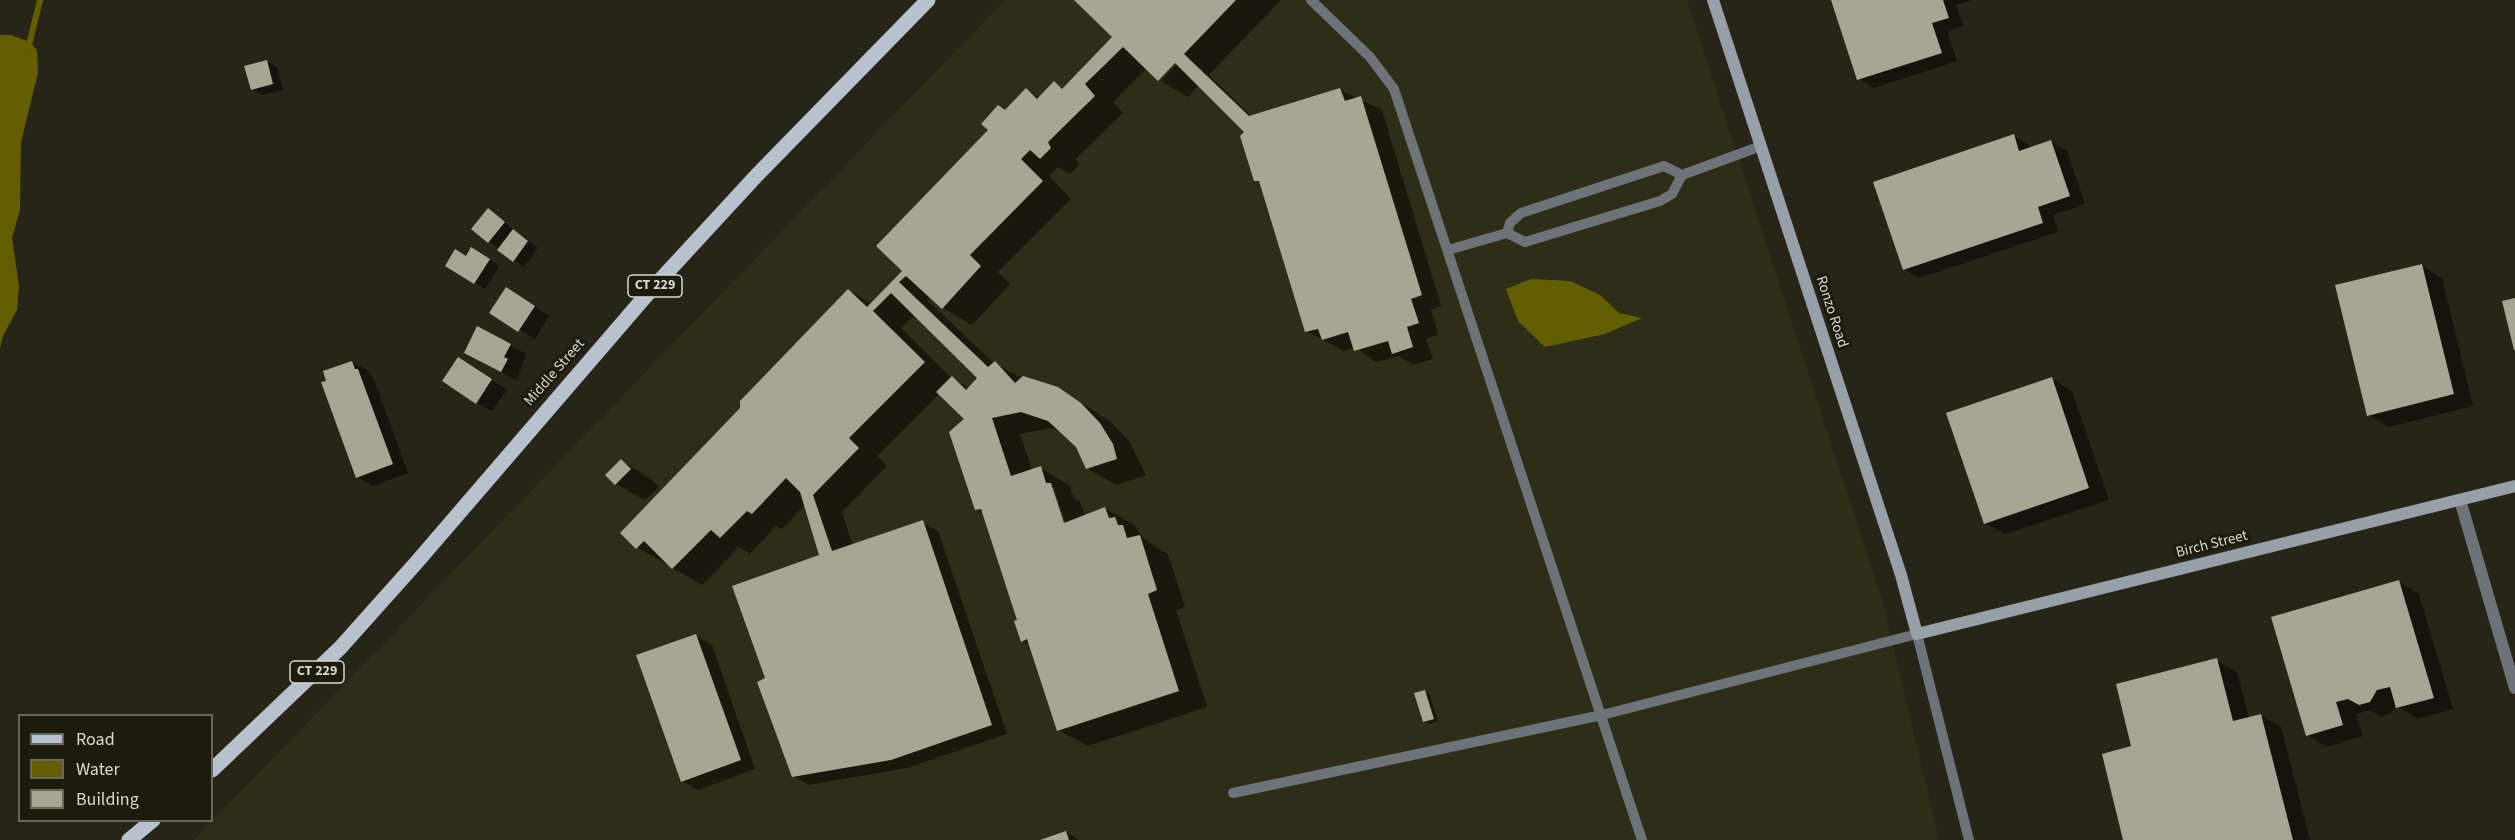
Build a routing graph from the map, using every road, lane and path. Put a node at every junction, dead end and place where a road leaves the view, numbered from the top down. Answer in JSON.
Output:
{"nodes":[{"id":1,"x":928,"y":0,"type":"edge"},
{"id":2,"x":1311,"y":0,"type":"edge"},
{"id":3,"x":1713,"y":0,"type":"edge"},
{"id":4,"x":1761,"y":146,"type":"junction"},
{"id":5,"x":1682,"y":175,"type":"junction"},
{"id":6,"x":1507,"y":232,"type":"junction"},
{"id":7,"x":1448,"y":250,"type":"junction"},
{"id":8,"x":2515,"y":486,"type":"edge"},
{"id":9,"x":2460,"y":500,"type":"junction"},
{"id":10,"x":1917,"y":634,"type":"junction"},
{"id":11,"x":2515,"y":688,"type":"edge"},
{"id":12,"x":1602,"y":715,"type":"junction"},
{"id":13,"x":213,"y":769,"type":"edge"},
{"id":14,"x":1233,"y":794,"type":"dead end"},
{"id":15,"x":151,"y":822,"type":"edge"},
{"id":16,"x":129,"y":840,"type":"edge"},
{"id":17,"x":1642,"y":840,"type":"edge"},
{"id":18,"x":1969,"y":840,"type":"edge"}],
"edges":[{"from":1,"to":13,"type":"main road","name":"Middle Street","number":"CT 229"},
{"from":2,"to":7,"type":"lane"},
{"from":3,"to":4,"type":"main road","name":"Ronzo Road"},
{"from":4,"to":5,"type":"lane"},
{"from":4,"to":10,"type":"main road","name":"Ronzo Road"},
{"from":5,"to":6,"type":"lane"},
{"from":5,"to":6,"type":"lane"},
{"from":6,"to":7,"type":"lane"},
{"from":7,"to":12,"type":"lane"},
{"from":8,"to":9,"type":"main road","name":"Birch Street"},
{"from":9,"to":10,"type":"main road","name":"Birch Street"},
{"from":9,"to":11,"type":"street"},
{"from":10,"to":12,"type":"lane"},
{"from":10,"to":18,"type":"lane"},
{"from":12,"to":14,"type":"lane"},
{"from":12,"to":17,"type":"lane"},
{"from":15,"to":16,"type":"main road"}]}
